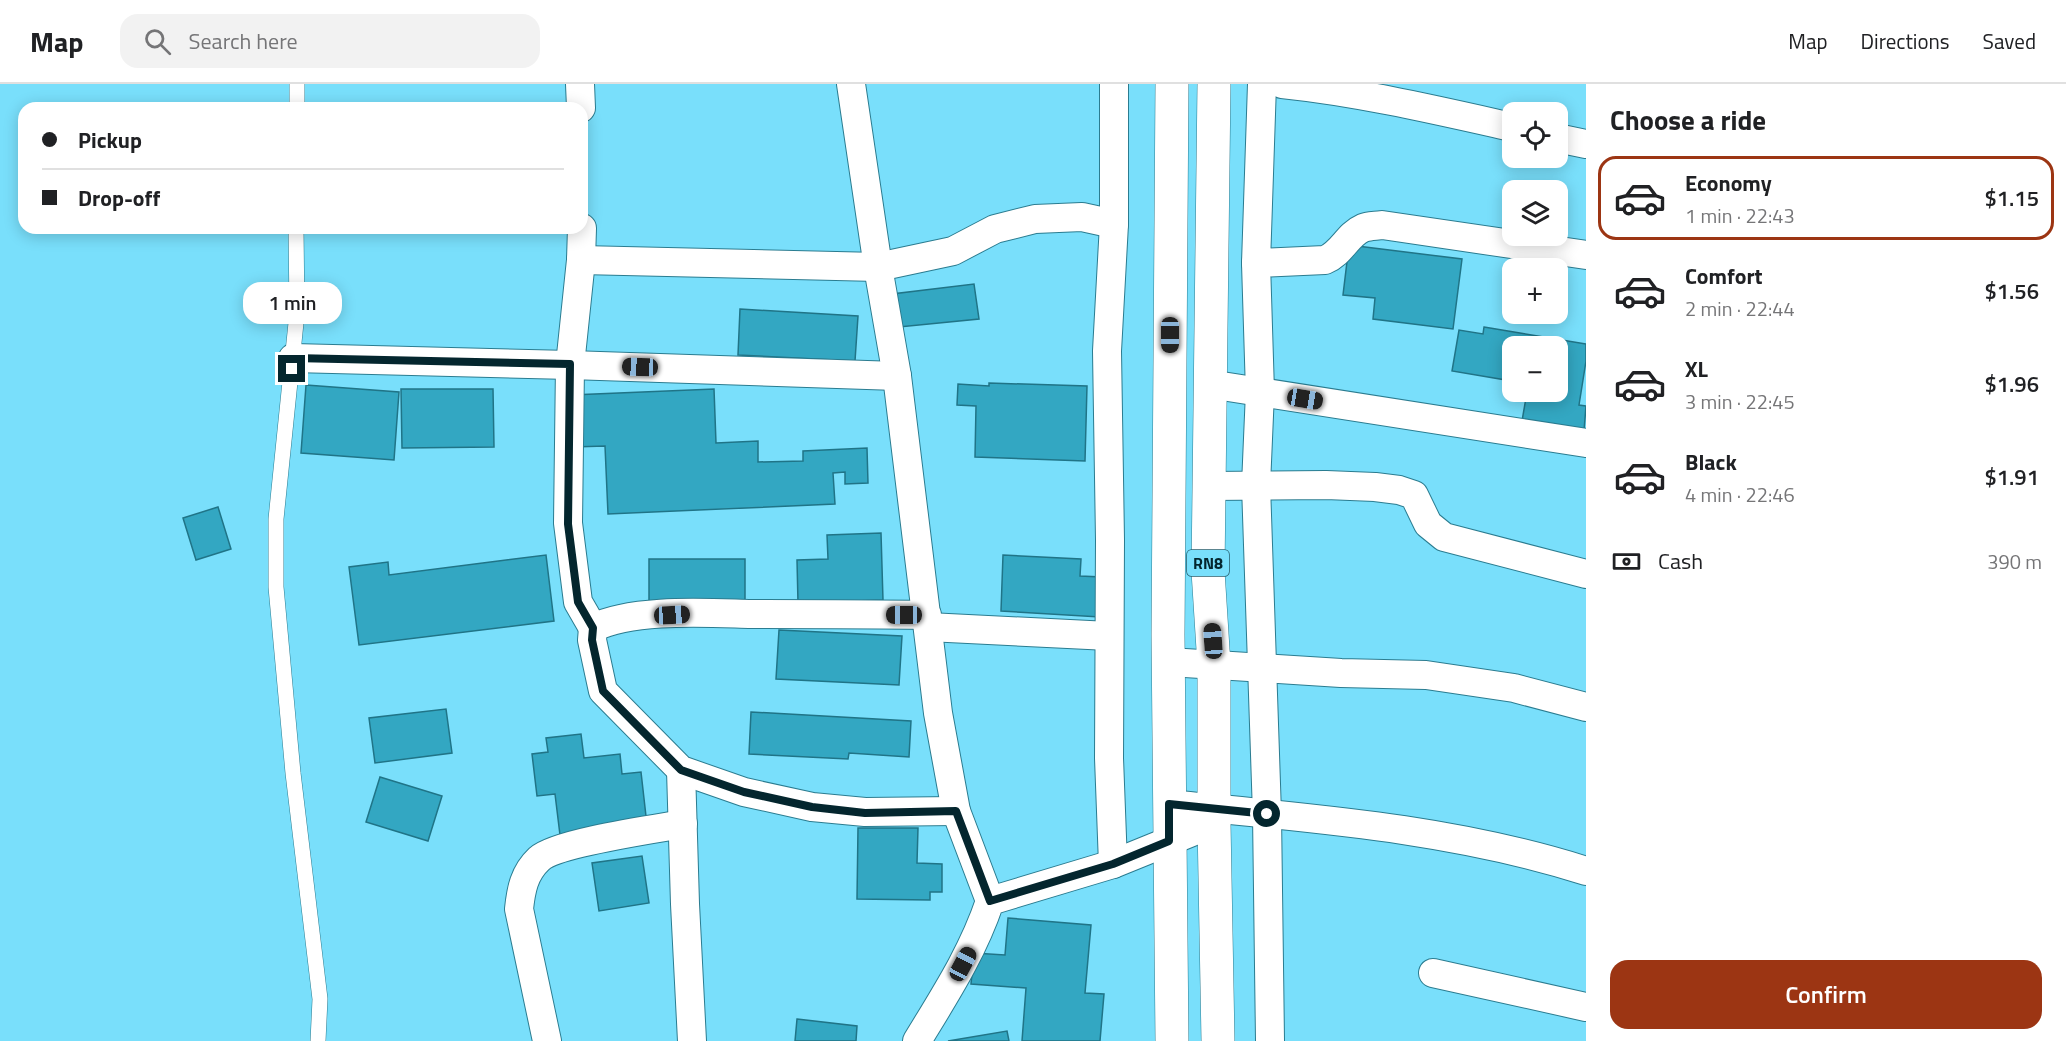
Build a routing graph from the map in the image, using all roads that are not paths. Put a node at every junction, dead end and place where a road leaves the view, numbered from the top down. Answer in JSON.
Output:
{"nodes":[{"id":1,"x":297,"y":84,"type":"edge"},
{"id":2,"x":580,"y":84,"type":"edge"},
{"id":3,"x":851,"y":84,"type":"edge"},
{"id":4,"x":1114,"y":84,"type":"edge"},
{"id":5,"x":1172,"y":84,"type":"edge"},
{"id":6,"x":1214,"y":84,"type":"edge"},
{"id":7,"x":1262,"y":84,"type":"edge"},
{"id":8,"x":1282,"y":84,"type":"edge"},
{"id":9,"x":297,"y":102,"type":"edge"},
{"id":10,"x":581,"y":102,"type":"edge"},
{"id":11,"x":1502,"y":126,"type":"edge"},
{"id":12,"x":1568,"y":140,"type":"edge"},
{"id":13,"x":1586,"y":144,"type":"edge"},
{"id":14,"x":1114,"y":224,"type":"junction"},
{"id":15,"x":296,"y":234,"type":"edge"},
{"id":16,"x":582,"y":234,"type":"edge"},
{"id":17,"x":1586,"y":255,"type":"edge"},
{"id":18,"x":581,"y":260,"type":"junction"},
{"id":19,"x":1256,"y":263,"type":"junction"},
{"id":20,"x":878,"y":267,"type":"junction"},
{"id":21,"x":293,"y":358,"type":"junction"},
{"id":22,"x":570,"y":364,"type":"junction"},
{"id":23,"x":897,"y":376,"type":"junction"},
{"id":24,"x":1209,"y":384,"type":"junction"},
{"id":25,"x":1260,"y":392,"type":"junction"},
{"id":26,"x":1586,"y":443,"type":"edge"},
{"id":27,"x":1256,"y":485,"type":"junction"},
{"id":28,"x":1209,"y":486,"type":"junction"},
{"id":29,"x":1586,"y":574,"type":"edge"},
{"id":30,"x":928,"y":621,"type":"junction"},
{"id":31,"x":593,"y":628,"type":"junction"},
{"id":32,"x":1109,"y":636,"type":"junction"},
{"id":33,"x":1168,"y":662,"type":"junction"},
{"id":34,"x":1214,"y":665,"type":"junction"},
{"id":35,"x":1262,"y":668,"type":"junction"},
{"id":36,"x":1586,"y":707,"type":"edge"},
{"id":37,"x":681,"y":770,"type":"junction"},
{"id":38,"x":1169,"y":804,"type":"junction"},
{"id":39,"x":956,"y":811,"type":"junction"},
{"id":40,"x":1267,"y":814,"type":"junction"},
{"id":41,"x":1214,"y":815,"type":"junction"},
{"id":42,"x":683,"y":824,"type":"junction"},
{"id":43,"x":1169,"y":841,"type":"junction"},
{"id":44,"x":1113,"y":864,"type":"junction"},
{"id":45,"x":1586,"y":871,"type":"edge"},
{"id":46,"x":990,"y":901,"type":"junction"},
{"id":47,"x":1433,"y":974,"type":"dead end"},
{"id":48,"x":1586,"y":1006,"type":"edge"},
{"id":49,"x":318,"y":1041,"type":"edge"},
{"id":50,"x":547,"y":1041,"type":"edge"},
{"id":51,"x":692,"y":1041,"type":"edge"},
{"id":52,"x":917,"y":1041,"type":"edge"},
{"id":53,"x":1172,"y":1041,"type":"edge"},
{"id":54,"x":1218,"y":1041,"type":"edge"},
{"id":55,"x":1270,"y":1041,"type":"edge"}],
"edges":[{"from":1,"to":9,"type":"lane"},
{"from":2,"to":10,"type":"street"},
{"from":3,"to":20,"type":"street"},
{"from":4,"to":14,"type":"street"},
{"from":5,"to":33,"type":"highway","number":"RN8"},
{"from":6,"to":24,"type":"highway","number":"RN8"},
{"from":7,"to":19,"type":"street"},
{"from":8,"to":11,"type":"street"},
{"from":12,"to":13,"type":"street"},
{"from":14,"to":20,"type":"street"},
{"from":14,"to":32,"type":"street"},
{"from":15,"to":21,"type":"lane"},
{"from":16,"to":18,"type":"street"},
{"from":17,"to":19,"type":"street"},
{"from":18,"to":20,"type":"street"},
{"from":18,"to":22,"type":"street"},
{"from":19,"to":25,"type":"street"},
{"from":20,"to":23,"type":"street"},
{"from":21,"to":22,"type":"street"},
{"from":21,"to":49,"type":"lane"},
{"from":22,"to":23,"type":"street"},
{"from":22,"to":31,"type":"street"},
{"from":23,"to":30,"type":"street"},
{"from":24,"to":25,"type":"street"},
{"from":24,"to":28,"type":"highway","number":"RN8"},
{"from":25,"to":26,"type":"street"},
{"from":25,"to":27,"type":"street"},
{"from":27,"to":28,"type":"street"},
{"from":27,"to":29,"type":"street"},
{"from":27,"to":35,"type":"street"},
{"from":28,"to":34,"type":"highway","number":"RN8"},
{"from":30,"to":31,"type":"street"},
{"from":30,"to":32,"type":"street"},
{"from":30,"to":39,"type":"street"},
{"from":31,"to":37,"type":"street"},
{"from":32,"to":44,"type":"street"},
{"from":33,"to":34,"type":"street"},
{"from":33,"to":38,"type":"highway","number":"RN8"},
{"from":34,"to":35,"type":"street"},
{"from":34,"to":41,"type":"highway","number":"RN8"},
{"from":35,"to":36,"type":"street"},
{"from":35,"to":40,"type":"street"},
{"from":37,"to":39,"type":"street"},
{"from":37,"to":42,"type":"street"},
{"from":38,"to":41,"type":"street"},
{"from":38,"to":43,"type":"highway","number":"RN8"},
{"from":39,"to":46,"type":"street"},
{"from":40,"to":41,"type":"street"},
{"from":40,"to":45,"type":"street"},
{"from":40,"to":55,"type":"street"},
{"from":41,"to":43,"type":"street"},
{"from":41,"to":54,"type":"highway","number":"RN8"},
{"from":42,"to":50,"type":"street"},
{"from":42,"to":51,"type":"street"},
{"from":43,"to":44,"type":"street"},
{"from":43,"to":53,"type":"highway","number":"RN8"},
{"from":44,"to":46,"type":"street"},
{"from":46,"to":52,"type":"street"},
{"from":47,"to":48,"type":"street"}]}
